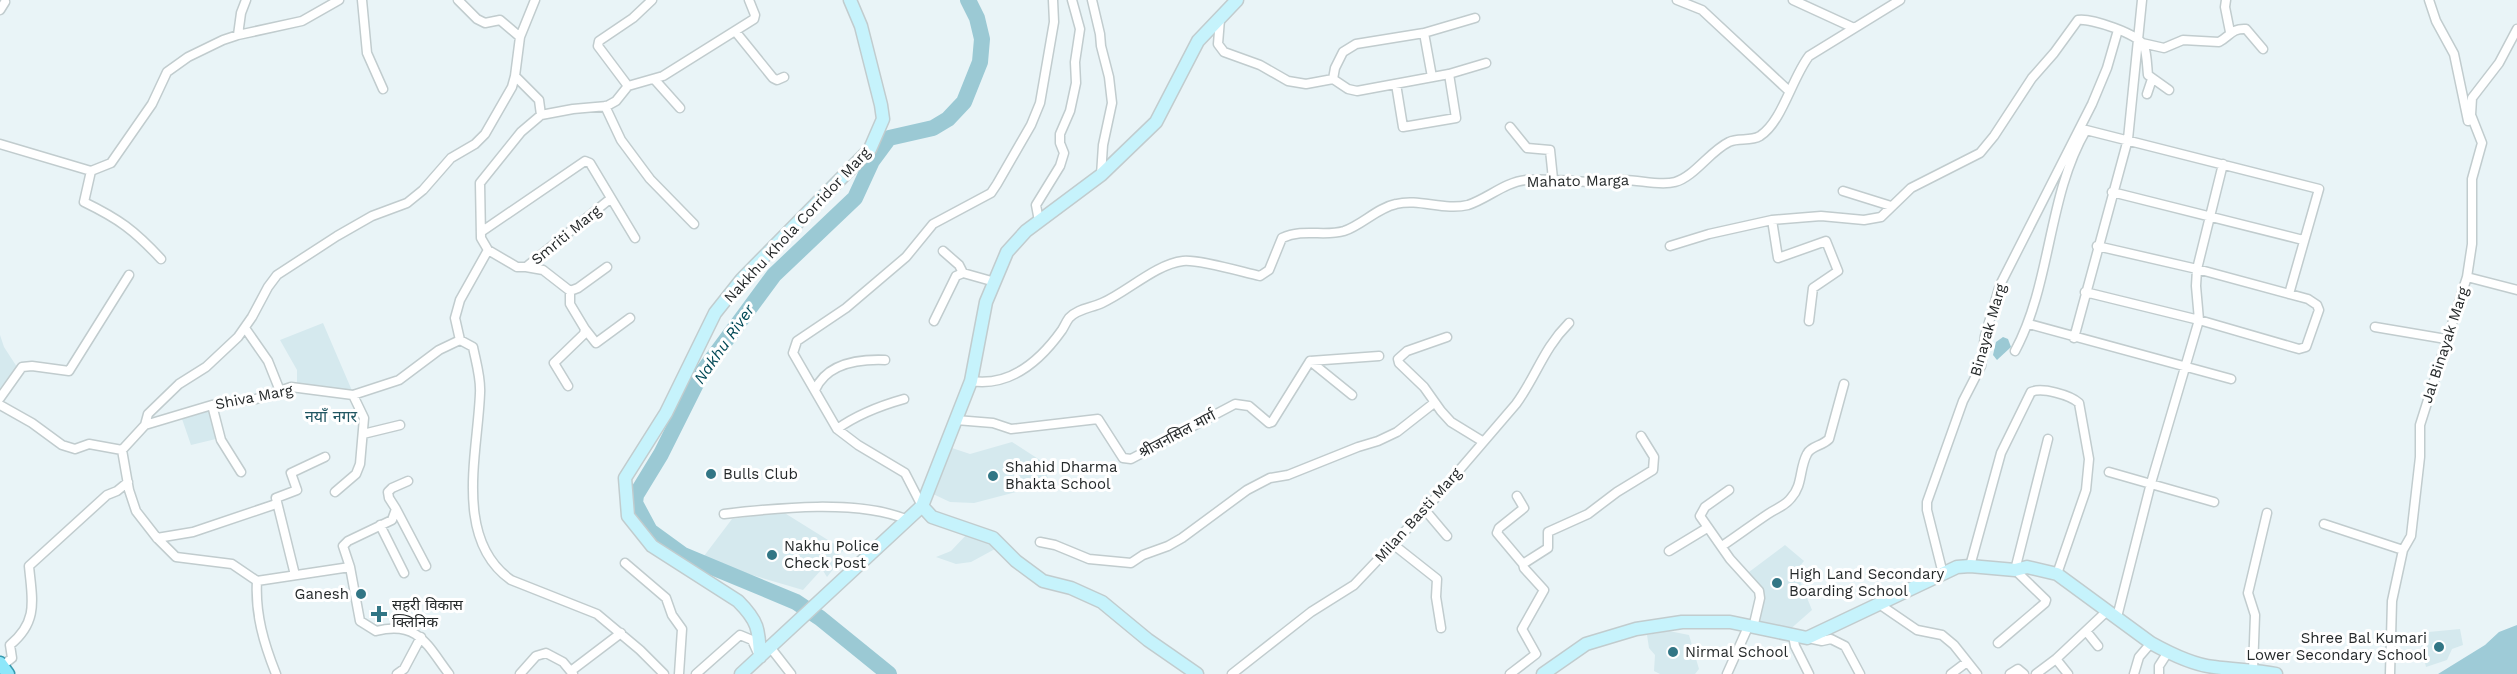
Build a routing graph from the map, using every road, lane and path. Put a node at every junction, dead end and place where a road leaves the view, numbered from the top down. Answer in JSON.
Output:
{"nodes":[{"id":1,"x":246,"y":0,"type":"edge"},
{"id":2,"x":339,"y":0,"type":"edge"},
{"id":3,"x":362,"y":0,"type":"edge"},
{"id":4,"x":458,"y":0,"type":"edge"},
{"id":5,"x":535,"y":0,"type":"edge"},
{"id":6,"x":652,"y":0,"type":"edge"},
{"id":7,"x":749,"y":0,"type":"edge"},
{"id":8,"x":850,"y":0,"type":"edge"},
{"id":9,"x":1053,"y":0,"type":"edge"},
{"id":10,"x":1072,"y":0,"type":"edge"},
{"id":11,"x":1092,"y":0,"type":"edge"},
{"id":12,"x":1237,"y":0,"type":"edge"},
{"id":13,"x":1677,"y":0,"type":"edge"},
{"id":14,"x":1793,"y":0,"type":"edge"},
{"id":15,"x":1900,"y":0,"type":"edge"},
{"id":16,"x":2142,"y":0,"type":"edge"},
{"id":17,"x":2226,"y":0,"type":"edge"},
{"id":18,"x":2429,"y":0,"type":"edge"},
{"id":19,"x":5,"y":2,"type":"dead end"},
{"id":20,"x":0,"y":10,"type":"edge"},
{"id":21,"x":1475,"y":18,"type":"dead end"},
{"id":22,"x":1220,"y":19,"type":"junction"},
{"id":23,"x":1854,"y":28,"type":"junction"},
{"id":24,"x":2517,"y":29,"type":"edge"},
{"id":25,"x":2118,"y":30,"type":"junction"},
{"id":26,"x":735,"y":31,"type":"junction"},
{"id":27,"x":2230,"y":32,"type":"junction"},
{"id":28,"x":1424,"y":33,"type":"junction"},
{"id":29,"x":238,"y":35,"type":"junction"},
{"id":30,"x":520,"y":38,"type":"junction"},
{"id":31,"x":2140,"y":40,"type":"junction"},
{"id":32,"x":2263,"y":49,"type":"dead end"},
{"id":33,"x":1486,"y":63,"type":"dead end"},
{"id":34,"x":1449,"y":74,"type":"junction"},
{"id":35,"x":515,"y":76,"type":"junction"},
{"id":36,"x":784,"y":77,"type":"dead end"},
{"id":37,"x":1432,"y":77,"type":"junction"},
{"id":38,"x":1333,"y":79,"type":"junction"},
{"id":39,"x":2152,"y":79,"type":"junction"},
{"id":40,"x":655,"y":80,"type":"junction"},
{"id":41,"x":1396,"y":84,"type":"junction"},
{"id":42,"x":628,"y":86,"type":"junction"},
{"id":43,"x":383,"y":88,"type":"dead end"},
{"id":44,"x":2169,"y":90,"type":"dead end"},
{"id":45,"x":1789,"y":91,"type":"junction"},
{"id":46,"x":2147,"y":94,"type":"dead end"},
{"id":47,"x":604,"y":106,"type":"junction"},
{"id":48,"x":680,"y":108,"type":"dead end"},
{"id":49,"x":541,"y":115,"type":"junction"},
{"id":50,"x":1510,"y":127,"type":"dead end"},
{"id":51,"x":2477,"y":135,"type":"junction"},
{"id":52,"x":2128,"y":139,"type":"junction"},
{"id":53,"x":0,"y":144,"type":"edge"},
{"id":54,"x":2223,"y":164,"type":"junction"},
{"id":55,"x":91,"y":171,"type":"junction"},
{"id":56,"x":1101,"y":175,"type":"junction"},
{"id":57,"x":1553,"y":179,"type":"junction"},
{"id":58,"x":1843,"y":191,"type":"dead end"},
{"id":59,"x":2112,"y":192,"type":"junction"},
{"id":60,"x":610,"y":199,"type":"junction"},
{"id":61,"x":1891,"y":206,"type":"junction"},
{"id":62,"x":2210,"y":216,"type":"junction"},
{"id":63,"x":1772,"y":220,"type":"junction"},
{"id":64,"x":1039,"y":221,"type":"junction"},
{"id":65,"x":694,"y":224,"type":"dead end"},
{"id":66,"x":481,"y":232,"type":"junction"},
{"id":67,"x":635,"y":238,"type":"dead end"},
{"id":68,"x":2303,"y":240,"type":"junction"},
{"id":69,"x":1670,"y":246,"type":"dead end"},
{"id":70,"x":2097,"y":246,"type":"junction"},
{"id":71,"x":488,"y":250,"type":"junction"},
{"id":72,"x":943,"y":251,"type":"dead end"},
{"id":73,"x":161,"y":259,"type":"dead end"},
{"id":74,"x":526,"y":267,"type":"junction"},
{"id":75,"x":606,"y":267,"type":"dead end"},
{"id":76,"x":2197,"y":269,"type":"junction"},
{"id":77,"x":963,"y":273,"type":"junction"},
{"id":78,"x":129,"y":275,"type":"dead end"},
{"id":79,"x":2467,"y":277,"type":"junction"},
{"id":80,"x":995,"y":282,"type":"junction"},
{"id":81,"x":2517,"y":290,"type":"edge"},
{"id":82,"x":570,"y":291,"type":"junction"},
{"id":83,"x":2085,"y":292,"type":"junction"},
{"id":84,"x":2289,"y":294,"type":"junction"},
{"id":85,"x":630,"y":318,"type":"dead end"},
{"id":86,"x":2199,"y":320,"type":"junction"},
{"id":87,"x":934,"y":321,"type":"dead end"},
{"id":88,"x":1809,"y":321,"type":"dead end"},
{"id":89,"x":1569,"y":323,"type":"dead end"},
{"id":90,"x":2029,"y":324,"type":"junction"},
{"id":91,"x":2375,"y":327,"type":"dead end"},
{"id":92,"x":245,"y":328,"type":"junction"},
{"id":93,"x":585,"y":329,"type":"junction"},
{"id":94,"x":1447,"y":337,"type":"dead end"},
{"id":95,"x":2074,"y":338,"type":"junction"},
{"id":96,"x":2446,"y":339,"type":"junction"},
{"id":97,"x":459,"y":340,"type":"junction"},
{"id":98,"x":2015,"y":351,"type":"dead end"},
{"id":99,"x":1379,"y":356,"type":"dead end"},
{"id":100,"x":885,"y":360,"type":"dead end"},
{"id":101,"x":1310,"y":361,"type":"junction"},
{"id":102,"x":2186,"y":367,"type":"junction"},
{"id":103,"x":2231,"y":379,"type":"dead end"},
{"id":104,"x":971,"y":381,"type":"junction"},
{"id":105,"x":1844,"y":384,"type":"dead end"},
{"id":106,"x":568,"y":386,"type":"dead end"},
{"id":107,"x":815,"y":390,"type":"junction"},
{"id":108,"x":280,"y":391,"type":"junction"},
{"id":109,"x":353,"y":395,"type":"junction"},
{"id":110,"x":1352,"y":395,"type":"dead end"},
{"id":111,"x":0,"y":398,"type":"edge"},
{"id":112,"x":904,"y":399,"type":"dead end"},
{"id":113,"x":1434,"y":402,"type":"junction"},
{"id":114,"x":0,"y":405,"type":"edge"},
{"id":115,"x":212,"y":405,"type":"junction"},
{"id":116,"x":956,"y":420,"type":"junction"},
{"id":117,"x":145,"y":425,"type":"junction"},
{"id":118,"x":400,"y":425,"type":"dead end"},
{"id":119,"x":837,"y":429,"type":"junction"},
{"id":120,"x":363,"y":434,"type":"junction"},
{"id":121,"x":1641,"y":436,"type":"dead end"},
{"id":122,"x":2048,"y":439,"type":"dead end"},
{"id":123,"x":1482,"y":441,"type":"junction"},
{"id":124,"x":122,"y":450,"type":"junction"},
{"id":125,"x":325,"y":457,"type":"dead end"},
{"id":126,"x":241,"y":472,"type":"dead end"},
{"id":127,"x":2109,"y":472,"type":"dead end"},
{"id":128,"x":408,"y":481,"type":"dead end"},
{"id":129,"x":128,"y":482,"type":"junction"},
{"id":130,"x":2151,"y":483,"type":"junction"},
{"id":131,"x":1729,"y":490,"type":"dead end"},
{"id":132,"x":335,"y":492,"type":"dead end"},
{"id":133,"x":1516,"y":496,"type":"dead end"},
{"id":134,"x":2214,"y":502,"type":"dead end"},
{"id":135,"x":276,"y":504,"type":"junction"},
{"id":136,"x":922,"y":507,"type":"junction"},
{"id":137,"x":396,"y":509,"type":"junction"},
{"id":138,"x":1425,"y":510,"type":"junction"},
{"id":139,"x":2267,"y":513,"type":"dead end"},
{"id":140,"x":724,"y":514,"type":"dead end"},
{"id":141,"x":908,"y":520,"type":"junction"},
{"id":142,"x":2324,"y":524,"type":"dead end"},
{"id":143,"x":380,"y":525,"type":"junction"},
{"id":144,"x":1707,"y":528,"type":"junction"},
{"id":145,"x":1447,"y":536,"type":"dead end"},
{"id":146,"x":157,"y":538,"type":"junction"},
{"id":147,"x":1040,"y":542,"type":"dead end"},
{"id":148,"x":1394,"y":544,"type":"junction"},
{"id":149,"x":1722,"y":546,"type":"junction"},
{"id":150,"x":2403,"y":550,"type":"junction"},
{"id":151,"x":1669,"y":552,"type":"dead end"},
{"id":152,"x":625,"y":563,"type":"dead end"},
{"id":153,"x":1523,"y":564,"type":"junction"},
{"id":154,"x":426,"y":566,"type":"dead end"},
{"id":155,"x":1970,"y":566,"type":"junction"},
{"id":156,"x":350,"y":567,"type":"junction"},
{"id":157,"x":2014,"y":570,"type":"junction"},
{"id":158,"x":404,"y":573,"type":"dead end"},
{"id":159,"x":1943,"y":574,"type":"junction"},
{"id":160,"x":2057,"y":574,"type":"junction"},
{"id":161,"x":295,"y":575,"type":"junction"},
{"id":162,"x":257,"y":581,"type":"junction"},
{"id":163,"x":1879,"y":604,"type":"junction"},
{"id":164,"x":2112,"y":614,"type":"junction"},
{"id":165,"x":1751,"y":627,"type":"junction"},
{"id":166,"x":1441,"y":628,"type":"dead end"},
{"id":167,"x":2086,"y":632,"type":"junction"},
{"id":168,"x":621,"y":633,"type":"junction"},
{"id":169,"x":1792,"y":636,"type":"junction"},
{"id":170,"x":421,"y":637,"type":"junction"},
{"id":171,"x":1808,"y":638,"type":"junction"},
{"id":172,"x":1998,"y":643,"type":"dead end"},
{"id":173,"x":2151,"y":643,"type":"junction"},
{"id":174,"x":2098,"y":646,"type":"dead end"},
{"id":175,"x":770,"y":647,"type":"junction"},
{"id":176,"x":2168,"y":652,"type":"junction"},
{"id":177,"x":760,"y":657,"type":"junction"},
{"id":178,"x":2056,"y":659,"type":"junction"},
{"id":179,"x":1967,"y":662,"type":"junction"},
{"id":180,"x":3,"y":667,"type":"edge"},
{"id":181,"x":2253,"y":669,"type":"junction"},
{"id":182,"x":572,"y":672,"type":"edge"},
{"id":183,"x":276,"y":674,"type":"edge"},
{"id":184,"x":397,"y":674,"type":"edge"},
{"id":185,"x":449,"y":674,"type":"edge"},
{"id":186,"x":519,"y":674,"type":"edge"},
{"id":187,"x":664,"y":674,"type":"edge"},
{"id":188,"x":679,"y":674,"type":"edge"},
{"id":189,"x":696,"y":674,"type":"edge"},
{"id":190,"x":741,"y":674,"type":"edge"},
{"id":191,"x":791,"y":674,"type":"edge"},
{"id":192,"x":1197,"y":674,"type":"edge"},
{"id":193,"x":1232,"y":674,"type":"edge"},
{"id":194,"x":1510,"y":674,"type":"edge"},
{"id":195,"x":1544,"y":674,"type":"edge"},
{"id":196,"x":1727,"y":674,"type":"edge"},
{"id":197,"x":1809,"y":674,"type":"edge"},
{"id":198,"x":1860,"y":674,"type":"edge"},
{"id":199,"x":1951,"y":674,"type":"edge"},
{"id":200,"x":1977,"y":674,"type":"edge"},
{"id":201,"x":2010,"y":674,"type":"edge"},
{"id":202,"x":2024,"y":674,"type":"edge"},
{"id":203,"x":2036,"y":674,"type":"edge"},
{"id":204,"x":2068,"y":674,"type":"edge"},
{"id":205,"x":2134,"y":674,"type":"edge"},
{"id":206,"x":2159,"y":674,"type":"edge"},
{"id":207,"x":2276,"y":674,"type":"edge"},
{"id":208,"x":2390,"y":674,"type":"edge"}],
"edges":[{"from":1,"to":29,"type":"street"},
{"from":2,"to":29,"type":"street"},
{"from":3,"to":43,"type":"street"},
{"from":4,"to":30,"type":"street"},
{"from":5,"to":30,"type":"street"},
{"from":6,"to":42,"type":"street"},
{"from":7,"to":26,"type":"street"},
{"from":8,"to":177,"type":"street","name":"Nakkhu Khola Corridor Marg"},
{"from":9,"to":107,"type":"street"},
{"from":10,"to":64,"type":"street"},
{"from":11,"to":56,"type":"street"},
{"from":12,"to":22,"type":"street"},
{"from":13,"to":45,"type":"street"},
{"from":14,"to":23,"type":"street"},
{"from":15,"to":23,"type":"street","name":"Mahato Marga"},
{"from":16,"to":31,"type":"street"},
{"from":17,"to":27,"type":"street"},
{"from":18,"to":51,"type":"street"},
{"from":19,"to":20,"type":"street"},
{"from":21,"to":28,"type":"street"},
{"from":22,"to":38,"type":"street"},
{"from":22,"to":56,"type":"street"},
{"from":23,"to":45,"type":"street","name":"Mahato Marga"},
{"from":24,"to":51,"type":"street","name":"Jal Binayak Marg"},
{"from":25,"to":31,"type":"street"},
{"from":25,"to":61,"type":"street"},
{"from":25,"to":159,"type":"street","name":"Binayak Marg"},
{"from":26,"to":36,"type":"street"},
{"from":26,"to":40,"type":"street"},
{"from":27,"to":31,"type":"street"},
{"from":27,"to":32,"type":"street"},
{"from":28,"to":37,"type":"street"},
{"from":28,"to":38,"type":"street"},
{"from":29,"to":55,"type":"street"},
{"from":30,"to":35,"type":"street"},
{"from":31,"to":39,"type":"street"},
{"from":31,"to":52,"type":"street"},
{"from":33,"to":34,"type":"street"},
{"from":34,"to":37,"type":"street"},
{"from":34,"to":41,"type":"street"},
{"from":35,"to":49,"type":"street"},
{"from":35,"to":92,"type":"street"},
{"from":37,"to":41,"type":"street"},
{"from":38,"to":41,"type":"street"},
{"from":39,"to":44,"type":"street"},
{"from":39,"to":46,"type":"street"},
{"from":40,"to":42,"type":"street"},
{"from":40,"to":48,"type":"street"},
{"from":42,"to":47,"type":"street"},
{"from":45,"to":57,"type":"street","name":"Mahato Marga"},
{"from":47,"to":49,"type":"street"},
{"from":47,"to":65,"type":"street"},
{"from":49,"to":66,"type":"street"},
{"from":50,"to":57,"type":"street"},
{"from":51,"to":79,"type":"street","name":"Jal Binayak Marg"},
{"from":52,"to":54,"type":"street"},
{"from":52,"to":59,"type":"street"},
{"from":52,"to":90,"type":"street"},
{"from":53,"to":55,"type":"street"},
{"from":54,"to":62,"type":"street"},
{"from":54,"to":68,"type":"street"},
{"from":55,"to":73,"type":"street"},
{"from":56,"to":64,"type":"street"},
{"from":57,"to":104,"type":"street","name":"Mahato Marga"},
{"from":58,"to":61,"type":"street"},
{"from":59,"to":62,"type":"street"},
{"from":59,"to":70,"type":"street"},
{"from":60,"to":66,"type":"street"},
{"from":60,"to":67,"type":"street"},
{"from":60,"to":74,"type":"street","name":"Smriti Marg"},
{"from":61,"to":63,"type":"street"},
{"from":62,"to":68,"type":"street"},
{"from":62,"to":76,"type":"street"},
{"from":63,"to":69,"type":"street"},
{"from":63,"to":88,"type":"street"},
{"from":64,"to":80,"type":"street"},
{"from":66,"to":71,"type":"street"},
{"from":68,"to":84,"type":"street"},
{"from":70,"to":76,"type":"street"},
{"from":70,"to":83,"type":"street"},
{"from":71,"to":74,"type":"street","name":"Smriti Marg"},
{"from":71,"to":97,"type":"street"},
{"from":72,"to":77,"type":"street"},
{"from":74,"to":82,"type":"street"},
{"from":75,"to":82,"type":"street"},
{"from":76,"to":84,"type":"street"},
{"from":76,"to":86,"type":"street"},
{"from":77,"to":80,"type":"street"},
{"from":77,"to":87,"type":"street"},
{"from":78,"to":111,"type":"street"},
{"from":79,"to":81,"type":"street"},
{"from":79,"to":96,"type":"street","name":"Jal Binayak Marg"},
{"from":80,"to":104,"type":"street"},
{"from":82,"to":93,"type":"street"},
{"from":83,"to":86,"type":"street"},
{"from":83,"to":95,"type":"street"},
{"from":84,"to":86,"type":"street"},
{"from":85,"to":93,"type":"street"},
{"from":86,"to":102,"type":"street"},
{"from":89,"to":123,"type":"street","name":"Milan Basti Marg"},
{"from":90,"to":95,"type":"street"},
{"from":90,"to":98,"type":"street"},
{"from":91,"to":96,"type":"street"},
{"from":92,"to":108,"type":"street"},
{"from":92,"to":117,"type":"street"},
{"from":93,"to":106,"type":"street"},
{"from":94,"to":113,"type":"street"},
{"from":95,"to":102,"type":"street"},
{"from":96,"to":150,"type":"street","name":"Jal Binayak Marg"},
{"from":97,"to":109,"type":"street","name":"Shiva Marg"},
{"from":97,"to":168,"type":"street"},
{"from":99,"to":101,"type":"street"},
{"from":100,"to":107,"type":"street"},
{"from":101,"to":110,"type":"street"},
{"from":101,"to":116,"type":"street","name":"श्रीजनसिल मार्ग"},
{"from":102,"to":103,"type":"street"},
{"from":102,"to":130,"type":"street"},
{"from":104,"to":116,"type":"street"},
{"from":105,"to":149,"type":"street"},
{"from":107,"to":119,"type":"street"},
{"from":108,"to":109,"type":"street","name":"Shiva Marg"},
{"from":108,"to":115,"type":"street","name":"Shiva Marg"},
{"from":109,"to":120,"type":"street"},
{"from":112,"to":119,"type":"street"},
{"from":113,"to":123,"type":"street"},
{"from":113,"to":147,"type":"street"},
{"from":114,"to":124,"type":"street"},
{"from":115,"to":117,"type":"street","name":"Shiva Marg"},
{"from":115,"to":126,"type":"street"},
{"from":116,"to":136,"type":"street"},
{"from":117,"to":124,"type":"street"},
{"from":118,"to":120,"type":"street"},
{"from":119,"to":136,"type":"street"},
{"from":120,"to":132,"type":"street"},
{"from":121,"to":153,"type":"street"},
{"from":122,"to":157,"type":"street"},
{"from":123,"to":138,"type":"street","name":"Milan Basti Marg"},
{"from":124,"to":129,"type":"street"},
{"from":125,"to":135,"type":"street"},
{"from":127,"to":130,"type":"street"},
{"from":128,"to":137,"type":"street"},
{"from":129,"to":146,"type":"street"},
{"from":129,"to":180,"type":"street"},
{"from":130,"to":134,"type":"street"},
{"from":130,"to":164,"type":"street"},
{"from":131,"to":144,"type":"street"},
{"from":133,"to":153,"type":"street"},
{"from":135,"to":146,"type":"street"},
{"from":135,"to":161,"type":"street"},
{"from":136,"to":141,"type":"street"},
{"from":136,"to":192,"type":"street"},
{"from":137,"to":143,"type":"street"},
{"from":137,"to":154,"type":"street"},
{"from":138,"to":145,"type":"street"},
{"from":138,"to":148,"type":"street","name":"Milan Basti Marg"},
{"from":139,"to":181,"type":"street"},
{"from":140,"to":141,"type":"street"},
{"from":141,"to":175,"type":"street"},
{"from":142,"to":150,"type":"street"},
{"from":143,"to":156,"type":"street"},
{"from":143,"to":158,"type":"street"},
{"from":144,"to":149,"type":"street"},
{"from":144,"to":151,"type":"street"},
{"from":146,"to":162,"type":"street"},
{"from":148,"to":166,"type":"street"},
{"from":148,"to":193,"type":"street","name":"Milan Basti Marg"},
{"from":149,"to":165,"type":"street"},
{"from":150,"to":208,"type":"street","name":"Jal Binayak Marg"},
{"from":152,"to":188,"type":"street"},
{"from":153,"to":194,"type":"street"},
{"from":155,"to":157,"type":"street"},
{"from":155,"to":159,"type":"street"},
{"from":155,"to":160,"type":"street"},
{"from":156,"to":161,"type":"street"},
{"from":156,"to":170,"type":"street"},
{"from":157,"to":160,"type":"street"},
{"from":157,"to":172,"type":"street"},
{"from":159,"to":163,"type":"street"},
{"from":160,"to":164,"type":"street"},
{"from":161,"to":162,"type":"street"},
{"from":162,"to":183,"type":"street"},
{"from":163,"to":171,"type":"street"},
{"from":163,"to":179,"type":"street"},
{"from":164,"to":167,"type":"street"},
{"from":164,"to":173,"type":"street"},
{"from":165,"to":169,"type":"street"},
{"from":165,"to":195,"type":"street"},
{"from":165,"to":196,"type":"street"},
{"from":167,"to":174,"type":"street"},
{"from":167,"to":178,"type":"street"},
{"from":168,"to":182,"type":"street"},
{"from":168,"to":187,"type":"street"},
{"from":169,"to":171,"type":"street"},
{"from":169,"to":197,"type":"street"},
{"from":170,"to":184,"type":"street"},
{"from":170,"to":185,"type":"street"},
{"from":171,"to":198,"type":"street"},
{"from":173,"to":176,"type":"street"},
{"from":173,"to":205,"type":"street"},
{"from":175,"to":177,"type":"street"},
{"from":175,"to":191,"type":"street"},
{"from":176,"to":181,"type":"street"},
{"from":176,"to":206,"type":"street"},
{"from":177,"to":189,"type":"street"},
{"from":177,"to":190,"type":"street"},
{"from":178,"to":203,"type":"street"},
{"from":178,"to":204,"type":"street"},
{"from":179,"to":199,"type":"street"},
{"from":179,"to":200,"type":"street"},
{"from":181,"to":207,"type":"street"},
{"from":182,"to":186,"type":"street"},
{"from":201,"to":202,"type":"street"}]}
